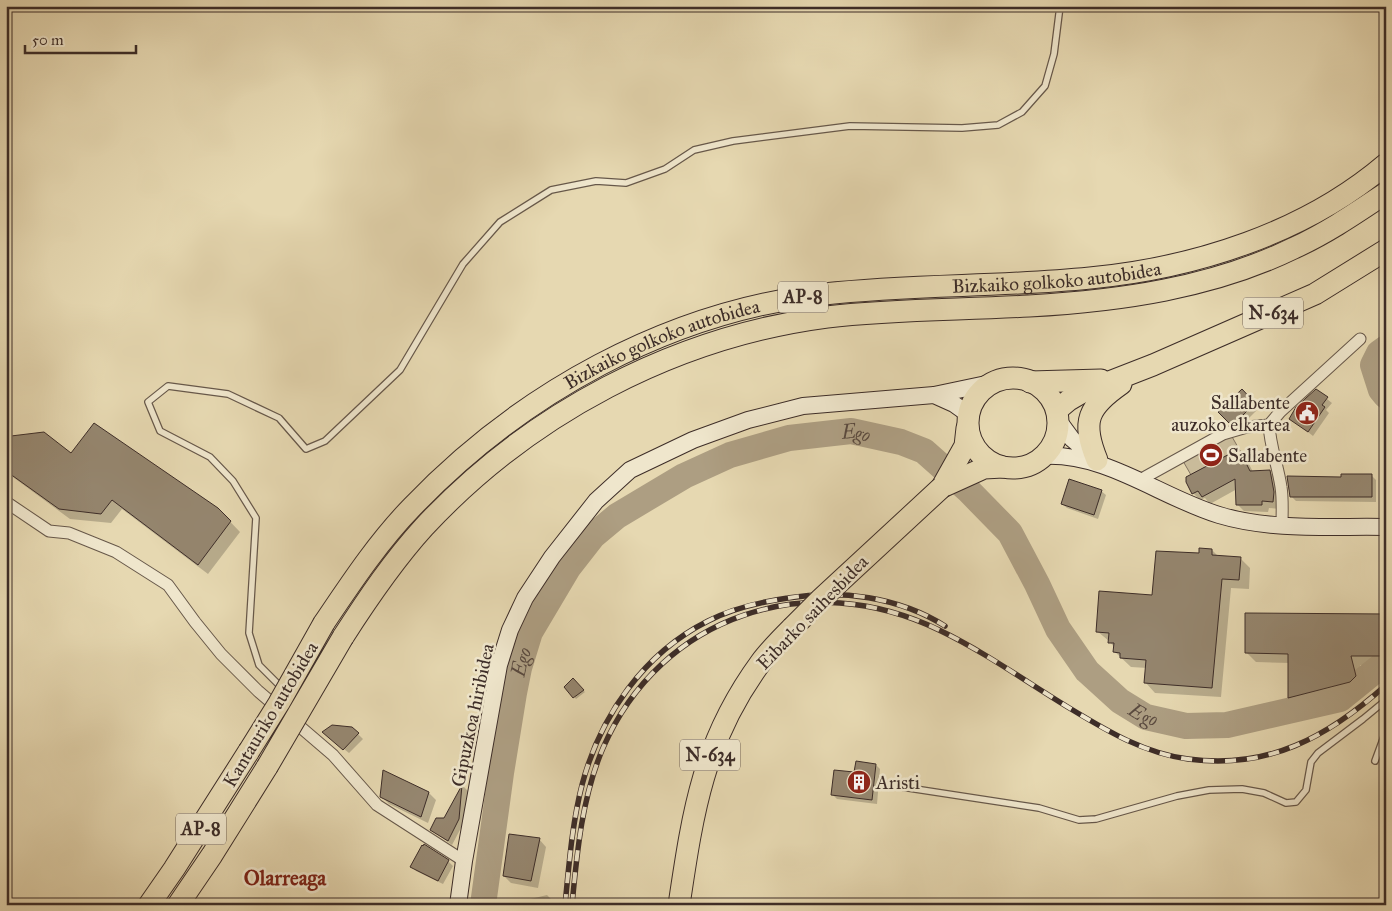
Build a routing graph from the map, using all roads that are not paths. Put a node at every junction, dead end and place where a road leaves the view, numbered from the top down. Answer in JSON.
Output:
{"nodes":[{"id":1,"x":1060,"y":6,"type":"edge"},
{"id":2,"x":1381,"y":168,"type":"edge"},
{"id":3,"x":1386,"y":193,"type":"edge"},
{"id":4,"x":1386,"y":250,"type":"edge"},
{"id":5,"x":1360,"y":339,"type":"dead end"},
{"id":6,"x":1153,"y":365,"type":"junction"},
{"id":7,"x":1114,"y":379,"type":"junction"},
{"id":8,"x":1030,"y":382,"type":"junction"},
{"id":9,"x":991,"y":383,"type":"junction"},
{"id":10,"x":934,"y":395,"type":"junction"},
{"id":11,"x":1057,"y":415,"type":"junction"},
{"id":12,"x":968,"y":421,"type":"junction"},
{"id":13,"x":1269,"y":425,"type":"junction"},
{"id":14,"x":1044,"y":456,"type":"junction"},
{"id":15,"x":1100,"y":462,"type":"junction"},
{"id":16,"x":1003,"y":467,"type":"junction"},
{"id":17,"x":962,"y":469,"type":"junction"},
{"id":18,"x":1138,"y":481,"type":"junction"},
{"id":19,"x":6,"y":502,"type":"edge"},
{"id":20,"x":1282,"y":526,"type":"junction"},
{"id":21,"x":1386,"y":527,"type":"edge"},
{"id":22,"x":324,"y":623,"type":"joint"},
{"id":23,"x":344,"y":637,"type":"joint"},
{"id":24,"x":291,"y":695,"type":"dead end"},
{"id":25,"x":1386,"y":700,"type":"edge"},
{"id":26,"x":293,"y":706,"type":"dead end"},
{"id":27,"x":293,"y":721,"type":"junction"},
{"id":28,"x":1386,"y":731,"type":"edge"},
{"id":29,"x":1374,"y":761,"type":"dead end"},
{"id":30,"x":889,"y":785,"type":"dead end"},
{"id":31,"x":464,"y":860,"type":"junction"},
{"id":32,"x":149,"y":905,"type":"edge"},
{"id":33,"x":178,"y":905,"type":"edge"},
{"id":34,"x":458,"y":905,"type":"edge"},
{"id":35,"x":679,"y":905,"type":"edge"}],
"edges":[{"from":1,"to":24,"type":"lane"},
{"from":2,"to":22,"type":"highway","name":"Bizkaiko golkoko autobidea","number":"AP-8"},
{"from":3,"to":23,"type":"highway","name":"Bizkaiko golkoko autobidea","number":"AP-8"},
{"from":4,"to":6,"type":"highway","number":"N-634"},
{"from":5,"to":13,"type":"street"},
{"from":6,"to":7,"type":"highway","number":"N-634"},
{"from":6,"to":15,"type":"highway"},
{"from":7,"to":8,"type":"highway"},
{"from":7,"to":11,"type":"highway"},
{"from":8,"to":9,"type":"highway"},
{"from":8,"to":11,"type":"highway"},
{"from":9,"to":10,"type":"street","name":"Gipuzkoa hiribidea"},
{"from":9,"to":12,"type":"highway"},
{"from":10,"to":12,"type":"street"},
{"from":10,"to":31,"type":"street","name":"Gipuzkoa hiribidea"},
{"from":11,"to":14,"type":"highway"},
{"from":11,"to":15,"type":"street"},
{"from":12,"to":16,"type":"highway"},
{"from":12,"to":17,"type":"highway","name":"Eibarko saihesbidea"},
{"from":13,"to":18,"type":"street"},
{"from":13,"to":20,"type":"street"},
{"from":14,"to":15,"type":"street"},
{"from":14,"to":16,"type":"highway"},
{"from":15,"to":18,"type":"street"},
{"from":16,"to":17,"type":"highway"},
{"from":17,"to":35,"type":"highway","name":"Eibarko saihesbidea","number":"N-634","bridge":true},
{"from":18,"to":20,"type":"street"},
{"from":19,"to":27,"type":"street"},
{"from":20,"to":21,"type":"street"},
{"from":22,"to":32,"type":"highway","name":"Kantauriko autobidea","number":"AP-8","bridge":true},
{"from":23,"to":33,"type":"highway","name":"Kantauriko autobidea","number":"AP-8","bridge":true},
{"from":25,"to":30,"type":"lane"},
{"from":26,"to":27,"type":"lane"},
{"from":27,"to":31,"type":"street"},
{"from":28,"to":29,"type":"lane"},
{"from":31,"to":34,"type":"street","name":"Gipuzkoa hiribidea"}]}
